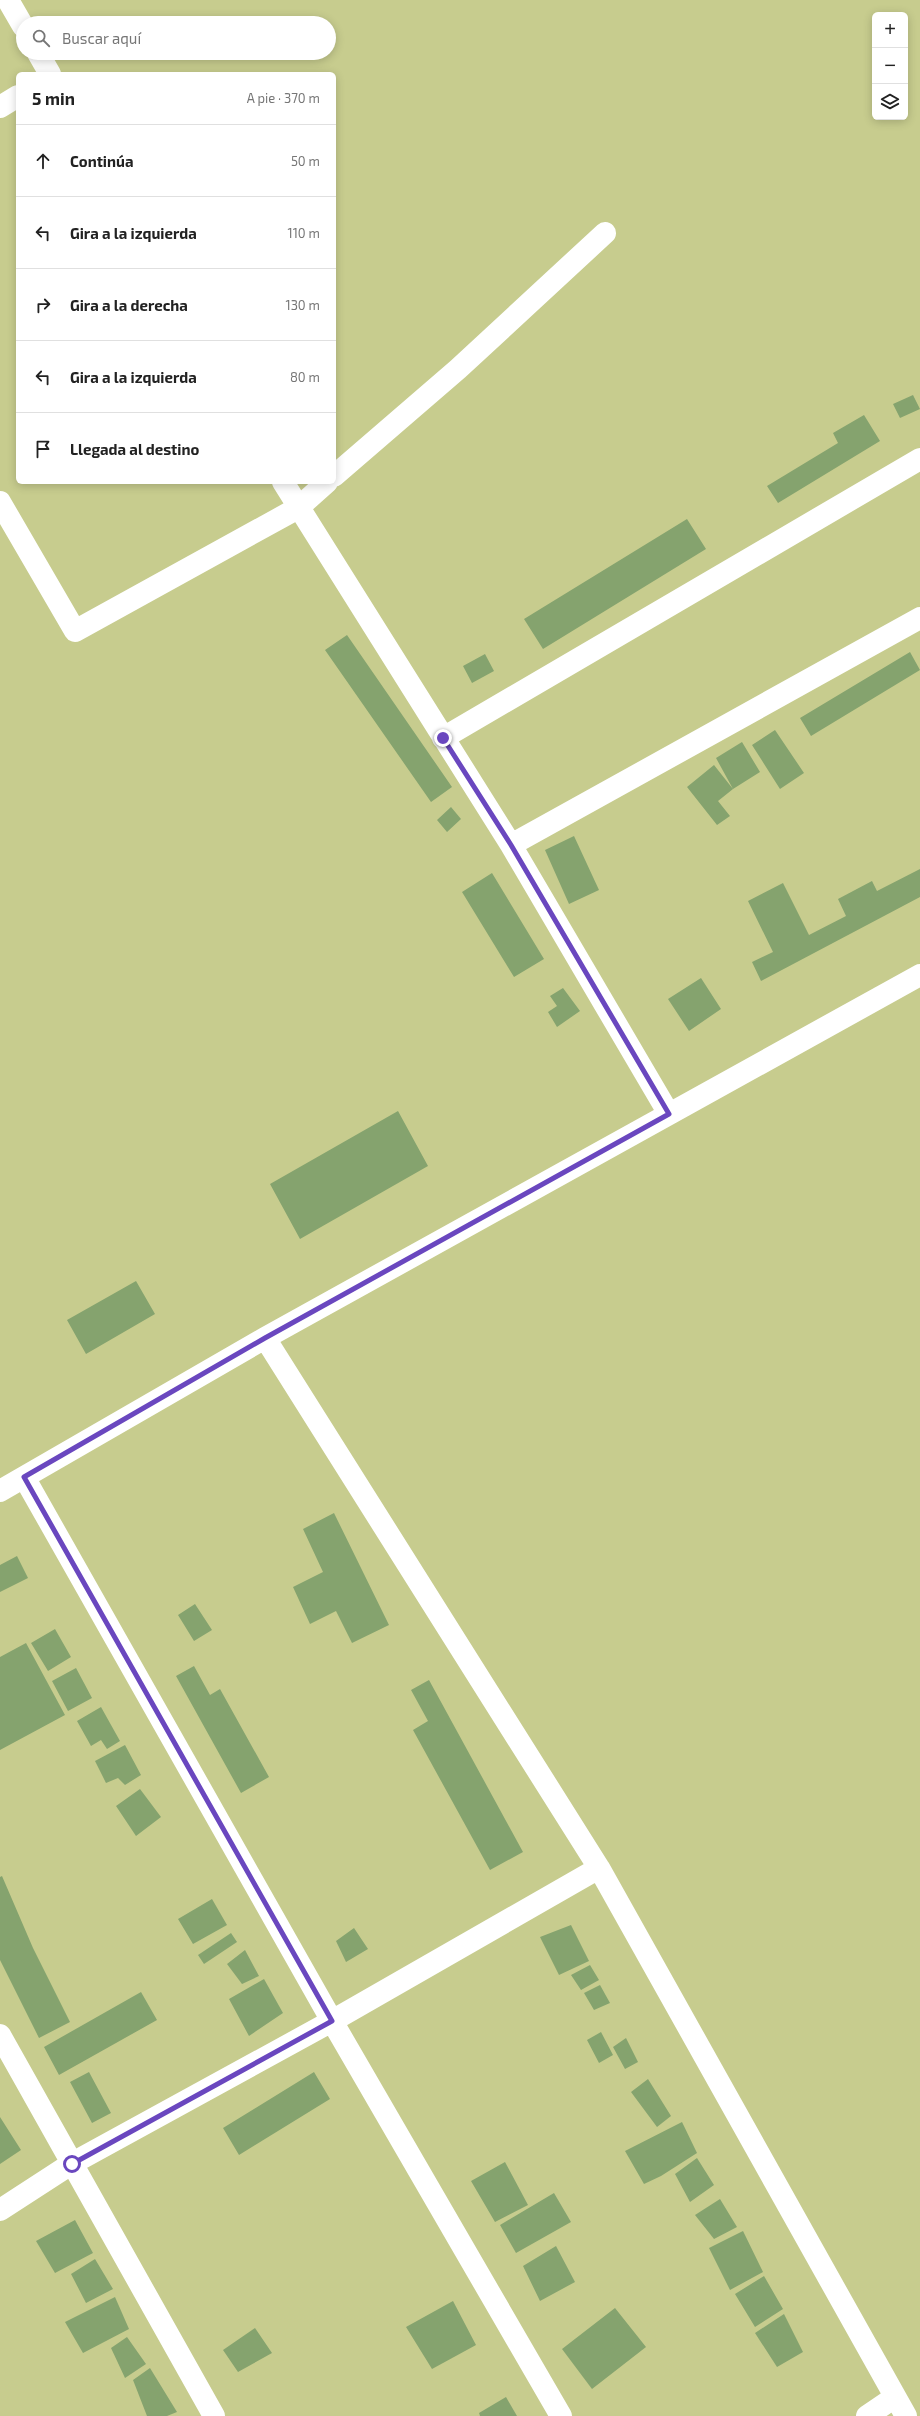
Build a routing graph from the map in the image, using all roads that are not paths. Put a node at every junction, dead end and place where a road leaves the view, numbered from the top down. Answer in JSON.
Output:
{"nodes":[{"id":1,"x":8,"y":0,"type":"edge"},
{"id":2,"x":17,"y":16,"type":"edge"},
{"id":3,"x":42,"y":60,"type":"edge"},
{"id":4,"x":49,"y":72,"type":"edge"},
{"id":5,"x":16,"y":97,"type":"edge"},
{"id":6,"x":0,"y":108,"type":"edge"},
{"id":7,"x":605,"y":233,"type":"dead end"},
{"id":8,"x":920,"y":459,"type":"edge"},
{"id":9,"x":336,"y":474,"type":"edge"},
{"id":10,"x":284,"y":484,"type":"edge"},
{"id":11,"x":325,"y":484,"type":"edge"},
{"id":12,"x":0,"y":502,"type":"edge"},
{"id":13,"x":298,"y":508,"type":"junction"},
{"id":14,"x":920,"y":618,"type":"edge"},
{"id":15,"x":443,"y":738,"type":"junction"},
{"id":16,"x":511,"y":845,"type":"junction"},
{"id":17,"x":920,"y":975,"type":"edge"},
{"id":18,"x":669,"y":1114,"type":"junction"},
{"id":19,"x":265,"y":1338,"type":"junction"},
{"id":20,"x":24,"y":1477,"type":"junction"},
{"id":21,"x":0,"y":1491,"type":"edge"},
{"id":22,"x":599,"y":1868,"type":"junction"},
{"id":23,"x":332,"y":2021,"type":"junction"},
{"id":24,"x":0,"y":2036,"type":"edge"},
{"id":25,"x":72,"y":2164,"type":"junction"},
{"id":26,"x":0,"y":2210,"type":"edge"},
{"id":27,"x":895,"y":2397,"type":"junction"},
{"id":28,"x":214,"y":2416,"type":"edge"},
{"id":29,"x":561,"y":2416,"type":"edge"},
{"id":30,"x":867,"y":2416,"type":"edge"},
{"id":31,"x":906,"y":2416,"type":"edge"}],
"edges":[{"from":1,"to":2,"type":"street"},
{"from":3,"to":4,"type":"street"},
{"from":5,"to":6,"type":"street"},
{"from":7,"to":9,"type":"street"},
{"from":8,"to":15,"type":"street"},
{"from":10,"to":13,"type":"street"},
{"from":11,"to":13,"type":"street"},
{"from":12,"to":13,"type":"street"},
{"from":13,"to":15,"type":"street"},
{"from":14,"to":16,"type":"street"},
{"from":15,"to":16,"type":"street"},
{"from":16,"to":18,"type":"street"},
{"from":17,"to":18,"type":"street"},
{"from":18,"to":19,"type":"street"},
{"from":19,"to":20,"type":"street"},
{"from":19,"to":22,"type":"street"},
{"from":20,"to":21,"type":"street"},
{"from":20,"to":23,"type":"street"},
{"from":22,"to":23,"type":"street"},
{"from":22,"to":27,"type":"street"},
{"from":23,"to":25,"type":"street"},
{"from":23,"to":29,"type":"street"},
{"from":24,"to":25,"type":"street"},
{"from":25,"to":26,"type":"street"},
{"from":25,"to":28,"type":"street"},
{"from":27,"to":30,"type":"street"},
{"from":27,"to":31,"type":"street"}]}
